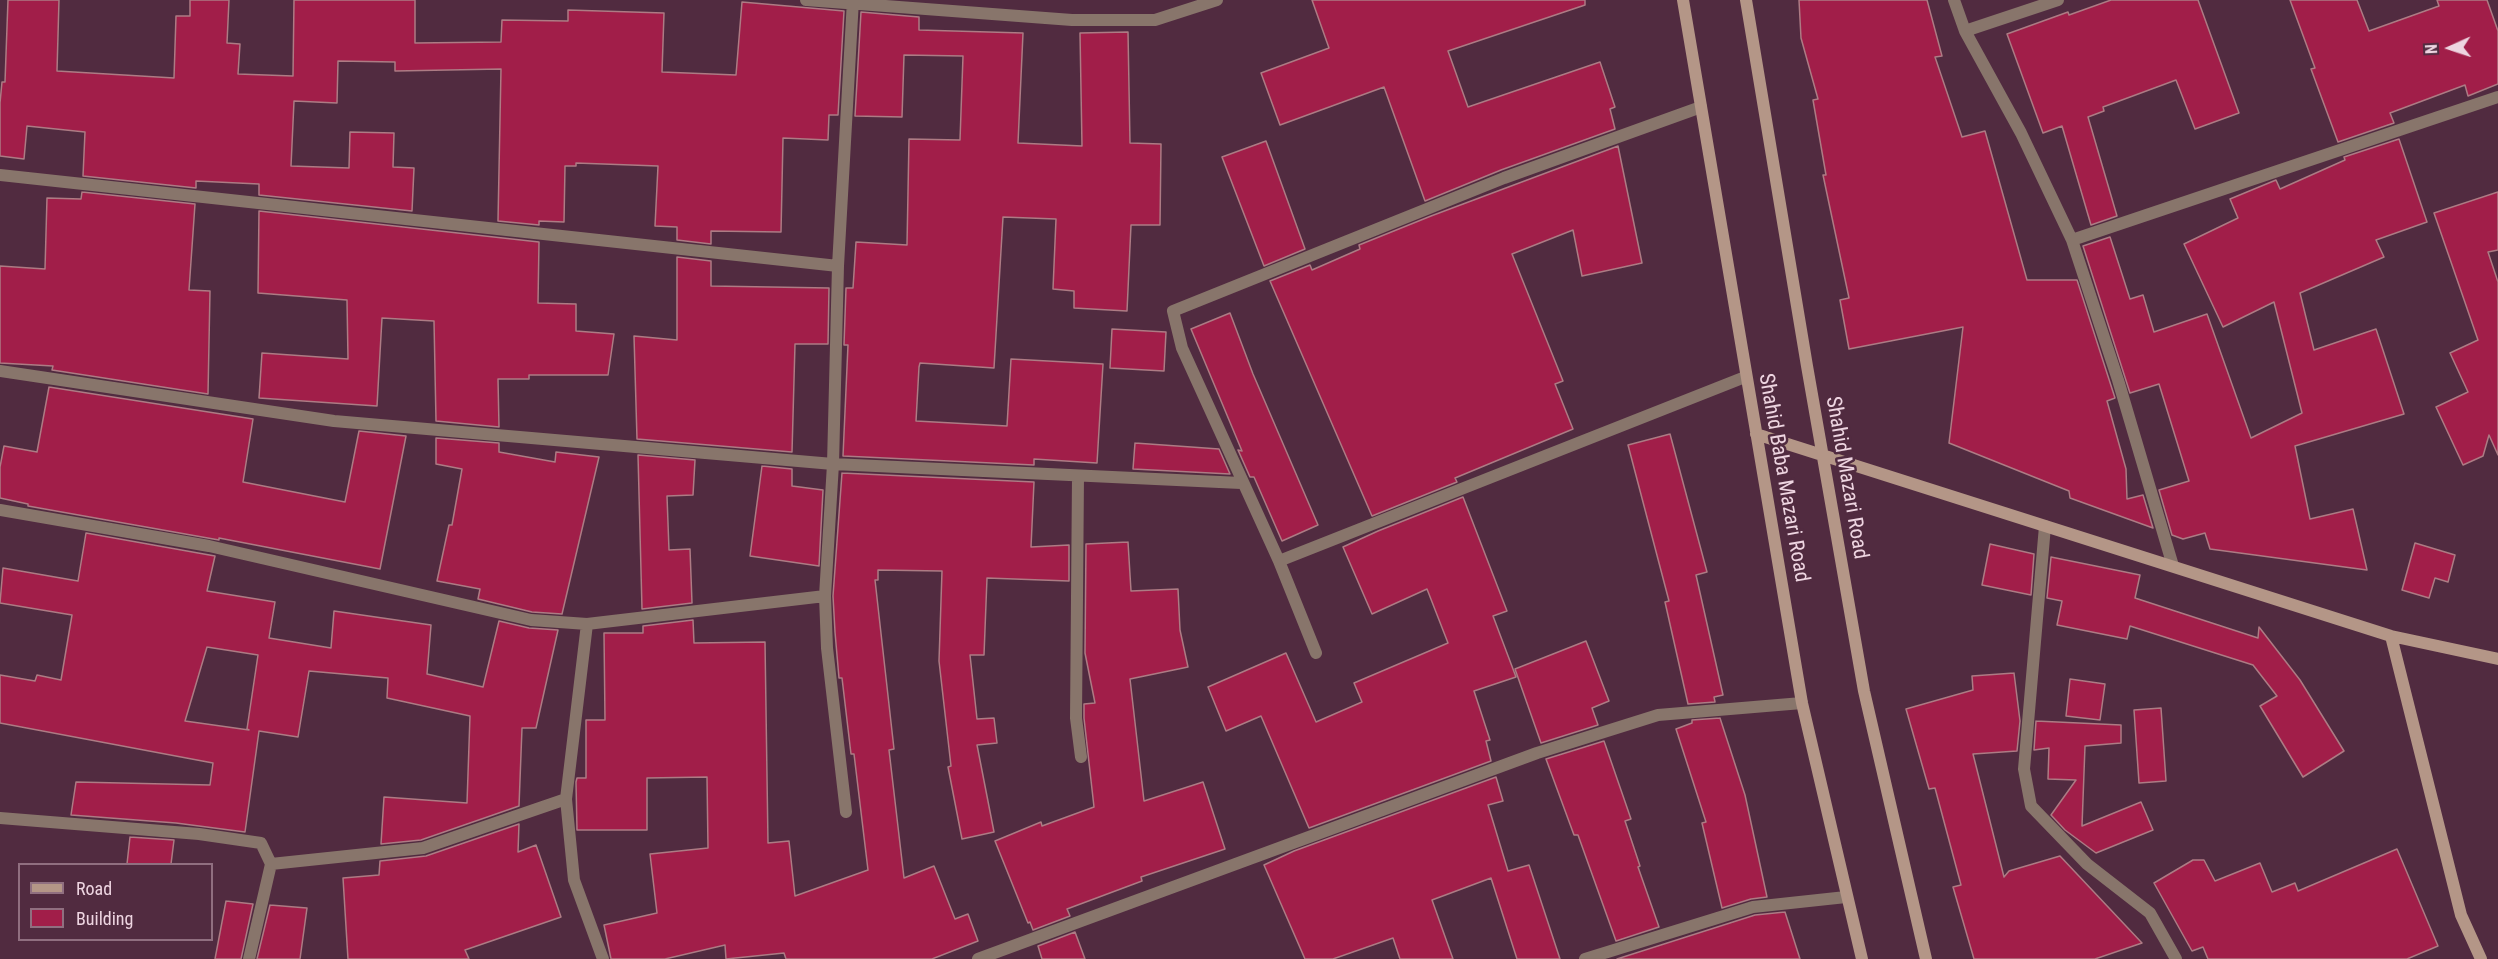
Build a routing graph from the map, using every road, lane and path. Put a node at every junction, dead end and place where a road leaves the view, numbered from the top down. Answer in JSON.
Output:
{"nodes":[{"id":1,"x":806,"y":0,"type":"edge"},
{"id":2,"x":1217,"y":0,"type":"edge"},
{"id":3,"x":1683,"y":0,"type":"edge"},
{"id":4,"x":1746,"y":0,"type":"edge"},
{"id":5,"x":1954,"y":0,"type":"edge"},
{"id":6,"x":2058,"y":0,"type":"edge"},
{"id":7,"x":853,"y":2,"type":"edge"},
{"id":8,"x":1965,"y":31,"type":"junction"},
{"id":9,"x":2498,"y":97,"type":"edge"},
{"id":10,"x":1701,"y":107,"type":"junction"},
{"id":11,"x":0,"y":175,"type":"edge"},
{"id":12,"x":2072,"y":240,"type":"junction"},
{"id":13,"x":838,"y":266,"type":"junction"},
{"id":14,"x":0,"y":371,"type":"edge"},
{"id":15,"x":1745,"y":377,"type":"junction"},
{"id":16,"x":1756,"y":434,"type":"junction"},
{"id":17,"x":1823,"y":455,"type":"junction"},
{"id":18,"x":833,"y":464,"type":"junction"},
{"id":19,"x":1078,"y":476,"type":"junction"},
{"id":20,"x":1241,"y":483,"type":"junction"},
{"id":21,"x":0,"y":510,"type":"edge"},
{"id":22,"x":2045,"y":526,"type":"junction"},
{"id":23,"x":1279,"y":561,"type":"junction"},
{"id":24,"x":2173,"y":566,"type":"junction"},
{"id":25,"x":825,"y":596,"type":"junction"},
{"id":26,"x":587,"y":624,"type":"junction"},
{"id":27,"x":2391,"y":636,"type":"junction"},
{"id":28,"x":1316,"y":653,"type":"dead end"},
{"id":29,"x":2498,"y":659,"type":"edge"},
{"id":30,"x":1803,"y":703,"type":"junction"},
{"id":31,"x":1081,"y":757,"type":"dead end"},
{"id":32,"x":566,"y":799,"type":"junction"},
{"id":33,"x":846,"y":812,"type":"dead end"},
{"id":34,"x":0,"y":818,"type":"edge"},
{"id":35,"x":271,"y":864,"type":"junction"},
{"id":36,"x":1846,"y":897,"type":"junction"},
{"id":37,"x":249,"y":959,"type":"edge"},
{"id":38,"x":603,"y":959,"type":"edge"},
{"id":39,"x":978,"y":959,"type":"edge"},
{"id":40,"x":1585,"y":959,"type":"edge"},
{"id":41,"x":1862,"y":959,"type":"edge"},
{"id":42,"x":1926,"y":959,"type":"edge"},
{"id":43,"x":2176,"y":959,"type":"edge"},
{"id":44,"x":2481,"y":959,"type":"edge"}],
"edges":[{"from":1,"to":7,"type":"street"},
{"from":2,"to":7,"type":"street"},
{"from":3,"to":10,"type":"main road","name":"Shahid Baba Mazari Road"},
{"from":4,"to":17,"type":"main road","name":"Shahid Mazari Road"},
{"from":5,"to":8,"type":"street"},
{"from":6,"to":8,"type":"street"},
{"from":7,"to":13,"type":"street"},
{"from":8,"to":12,"type":"street"},
{"from":9,"to":12,"type":"street"},
{"from":10,"to":15,"type":"main road","name":"Shahid Baba Mazari Road"},
{"from":10,"to":20,"type":"street"},
{"from":11,"to":13,"type":"street"},
{"from":12,"to":24,"type":"street"},
{"from":13,"to":18,"type":"street"},
{"from":14,"to":18,"type":"street"},
{"from":15,"to":16,"type":"main road","name":"Shahid Baba Mazari Road"},
{"from":15,"to":23,"type":"street"},
{"from":16,"to":17,"type":"main road"},
{"from":16,"to":30,"type":"main road","name":"Shahid Baba Mazari Road"},
{"from":17,"to":22,"type":"main road"},
{"from":17,"to":42,"type":"main road","name":"Shahid Mazari Road"},
{"from":18,"to":19,"type":"street"},
{"from":18,"to":25,"type":"street"},
{"from":19,"to":20,"type":"street"},
{"from":19,"to":31,"type":"street"},
{"from":20,"to":23,"type":"street"},
{"from":21,"to":26,"type":"street"},
{"from":22,"to":24,"type":"main road"},
{"from":22,"to":43,"type":"street"},
{"from":23,"to":28,"type":"street"},
{"from":24,"to":27,"type":"main road"},
{"from":25,"to":26,"type":"street"},
{"from":25,"to":33,"type":"street"},
{"from":26,"to":32,"type":"street"},
{"from":27,"to":29,"type":"main road"},
{"from":27,"to":44,"type":"main road"},
{"from":30,"to":36,"type":"main road","name":"Shahid Baba Mazari Road"},
{"from":30,"to":39,"type":"street"},
{"from":32,"to":35,"type":"street"},
{"from":32,"to":38,"type":"street"},
{"from":34,"to":35,"type":"street"},
{"from":35,"to":37,"type":"street"},
{"from":36,"to":40,"type":"street"},
{"from":36,"to":41,"type":"main road","name":"Shahid Baba Mazari Road"}]}
